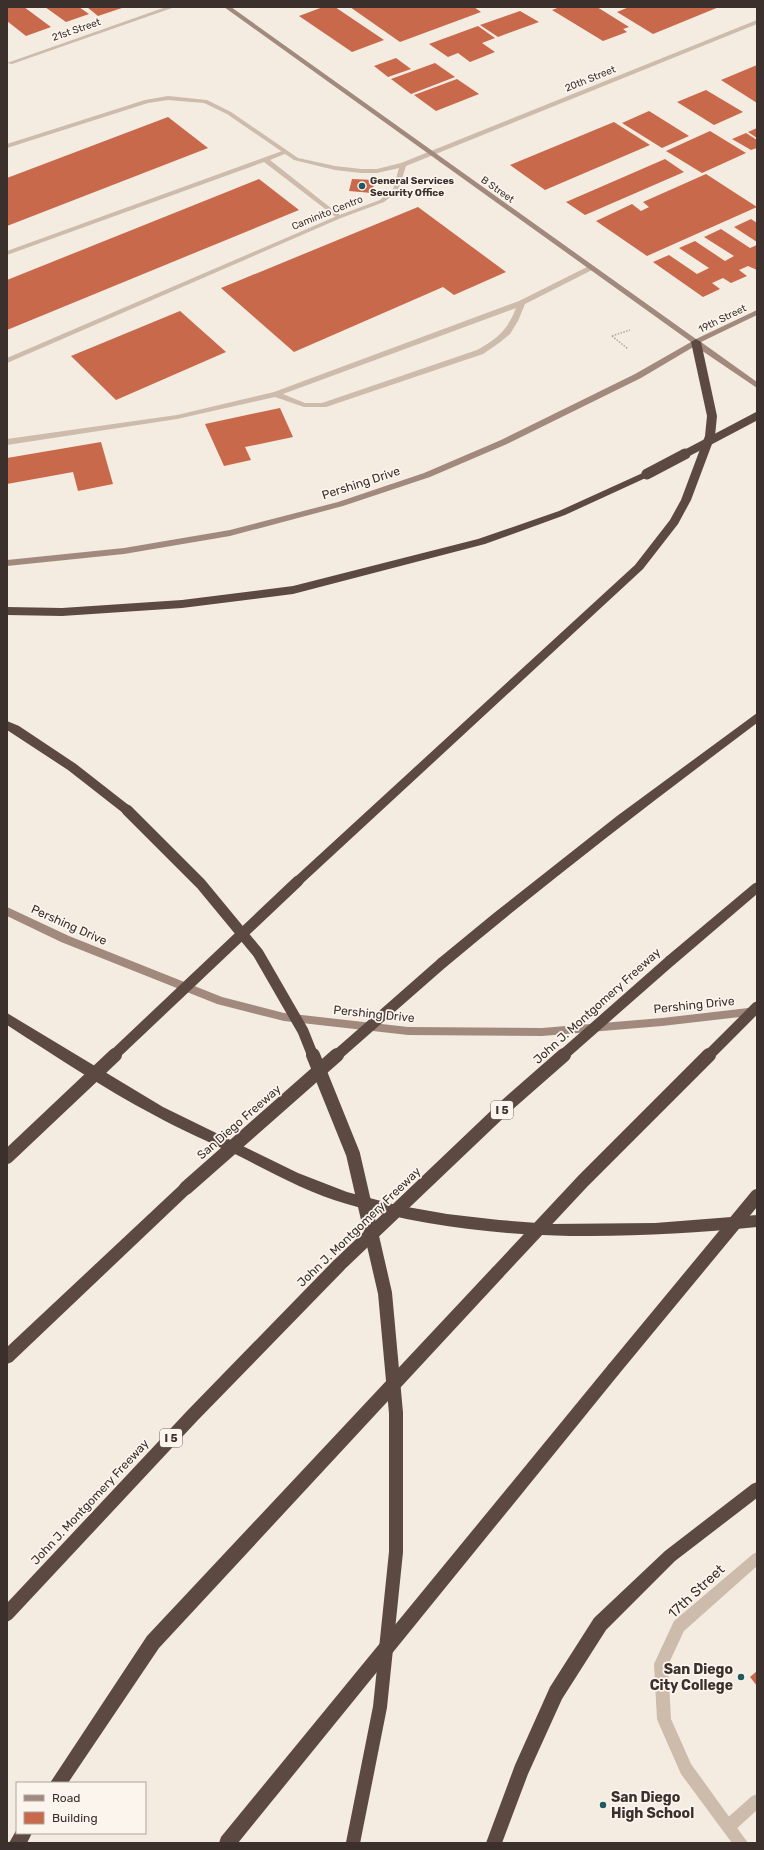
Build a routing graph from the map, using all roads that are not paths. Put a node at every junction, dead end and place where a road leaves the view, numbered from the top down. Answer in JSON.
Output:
{"nodes":[{"id":1,"x":172,"y":7,"type":"edge"},
{"id":2,"x":228,"y":7,"type":"edge"},
{"id":3,"x":757,"y":22,"type":"edge"},
{"id":4,"x":10,"y":62,"type":"dead end"},
{"id":5,"x":7,"y":146,"type":"edge"},
{"id":6,"x":285,"y":152,"type":"junction"},
{"id":7,"x":430,"y":154,"type":"junction"},
{"id":8,"x":265,"y":159,"type":"junction"},
{"id":9,"x":403,"y":165,"type":"junction"},
{"id":10,"x":339,"y":217,"type":"junction"},
{"id":11,"x":7,"y":253,"type":"edge"},
{"id":12,"x":592,"y":268,"type":"junction"},
{"id":13,"x":522,"y":303,"type":"junction"},
{"id":14,"x":757,"y":312,"type":"edge"},
{"id":15,"x":696,"y":342,"type":"junction"},
{"id":16,"x":7,"y":361,"type":"edge"},
{"id":17,"x":757,"y":386,"type":"edge"},
{"id":18,"x":276,"y":394,"type":"junction"},
{"id":19,"x":757,"y":416,"type":"edge"},
{"id":20,"x":7,"y":442,"type":"edge"},
{"id":21,"x":7,"y":563,"type":"edge"},
{"id":22,"x":7,"y":611,"type":"edge"},
{"id":23,"x":757,"y":717,"type":"edge"},
{"id":24,"x":7,"y":725,"type":"edge"},
{"id":25,"x":757,"y":887,"type":"edge"},
{"id":26,"x":7,"y":911,"type":"edge"},
{"id":27,"x":757,"y":1007,"type":"edge"},
{"id":28,"x":757,"y":1011,"type":"edge"},
{"id":29,"x":7,"y":1018,"type":"edge"},
{"id":30,"x":7,"y":1157,"type":"edge"},
{"id":31,"x":757,"y":1196,"type":"edge"},
{"id":32,"x":757,"y":1221,"type":"edge"},
{"id":33,"x":7,"y":1357,"type":"edge"},
{"id":34,"x":757,"y":1489,"type":"edge"},
{"id":35,"x":757,"y":1558,"type":"edge"},
{"id":36,"x":7,"y":1614,"type":"edge"},
{"id":37,"x":59,"y":1782,"type":"edge"},
{"id":38,"x":757,"y":1801,"type":"edge"},
{"id":39,"x":729,"y":1826,"type":"junction"},
{"id":40,"x":23,"y":1834,"type":"edge"},
{"id":41,"x":17,"y":1843,"type":"edge"},
{"id":42,"x":227,"y":1843,"type":"edge"},
{"id":43,"x":353,"y":1843,"type":"edge"},
{"id":44,"x":494,"y":1843,"type":"edge"},
{"id":45,"x":741,"y":1843,"type":"edge"}],
"edges":[{"from":1,"to":4,"type":"street","name":"21st Street"},
{"from":2,"to":7,"type":"main road","name":"B Street"},
{"from":3,"to":7,"type":"street","name":"20th Street"},
{"from":5,"to":6,"type":"street"},
{"from":6,"to":8,"type":"street"},
{"from":6,"to":9,"type":"street"},
{"from":7,"to":9,"type":"street","name":"20th Street"},
{"from":7,"to":12,"type":"main road","name":"B Street"},
{"from":8,"to":10,"type":"street"},
{"from":8,"to":11,"type":"street"},
{"from":9,"to":10,"type":"street","name":"Caminito Centro"},
{"from":10,"to":16,"type":"street","name":"Caminito Centro"},
{"from":12,"to":13,"type":"street"},
{"from":12,"to":15,"type":"main road","name":"B Street"},
{"from":13,"to":18,"type":"street"},
{"from":13,"to":18,"type":"street"},
{"from":14,"to":15,"type":"main road","name":"19th Street"},
{"from":15,"to":17,"type":"main road","name":"B Street"},
{"from":15,"to":21,"type":"main road","name":"Pershing Drive"},
{"from":15,"to":30,"type":"highway","bridge":true},
{"from":18,"to":20,"type":"street"},
{"from":19,"to":22,"type":"highway","bridge":true},
{"from":23,"to":33,"type":"highway","name":"San Diego Freeway","bridge":true},
{"from":24,"to":43,"type":"highway","bridge":true},
{"from":25,"to":36,"type":"highway","name":"John J. Montgomery Freeway","number":"I 5","bridge":true},
{"from":26,"to":28,"type":"main road","name":"Pershing Drive"},
{"from":27,"to":37,"type":"highway","bridge":true},
{"from":29,"to":32,"type":"highway"},
{"from":31,"to":42,"type":"highway","bridge":true},
{"from":34,"to":44,"type":"highway"},
{"from":35,"to":39,"type":"street","name":"17th Street"},
{"from":38,"to":39,"type":"street"},
{"from":39,"to":45,"type":"street","name":"17th Street"},
{"from":40,"to":41,"type":"highway"}]}
